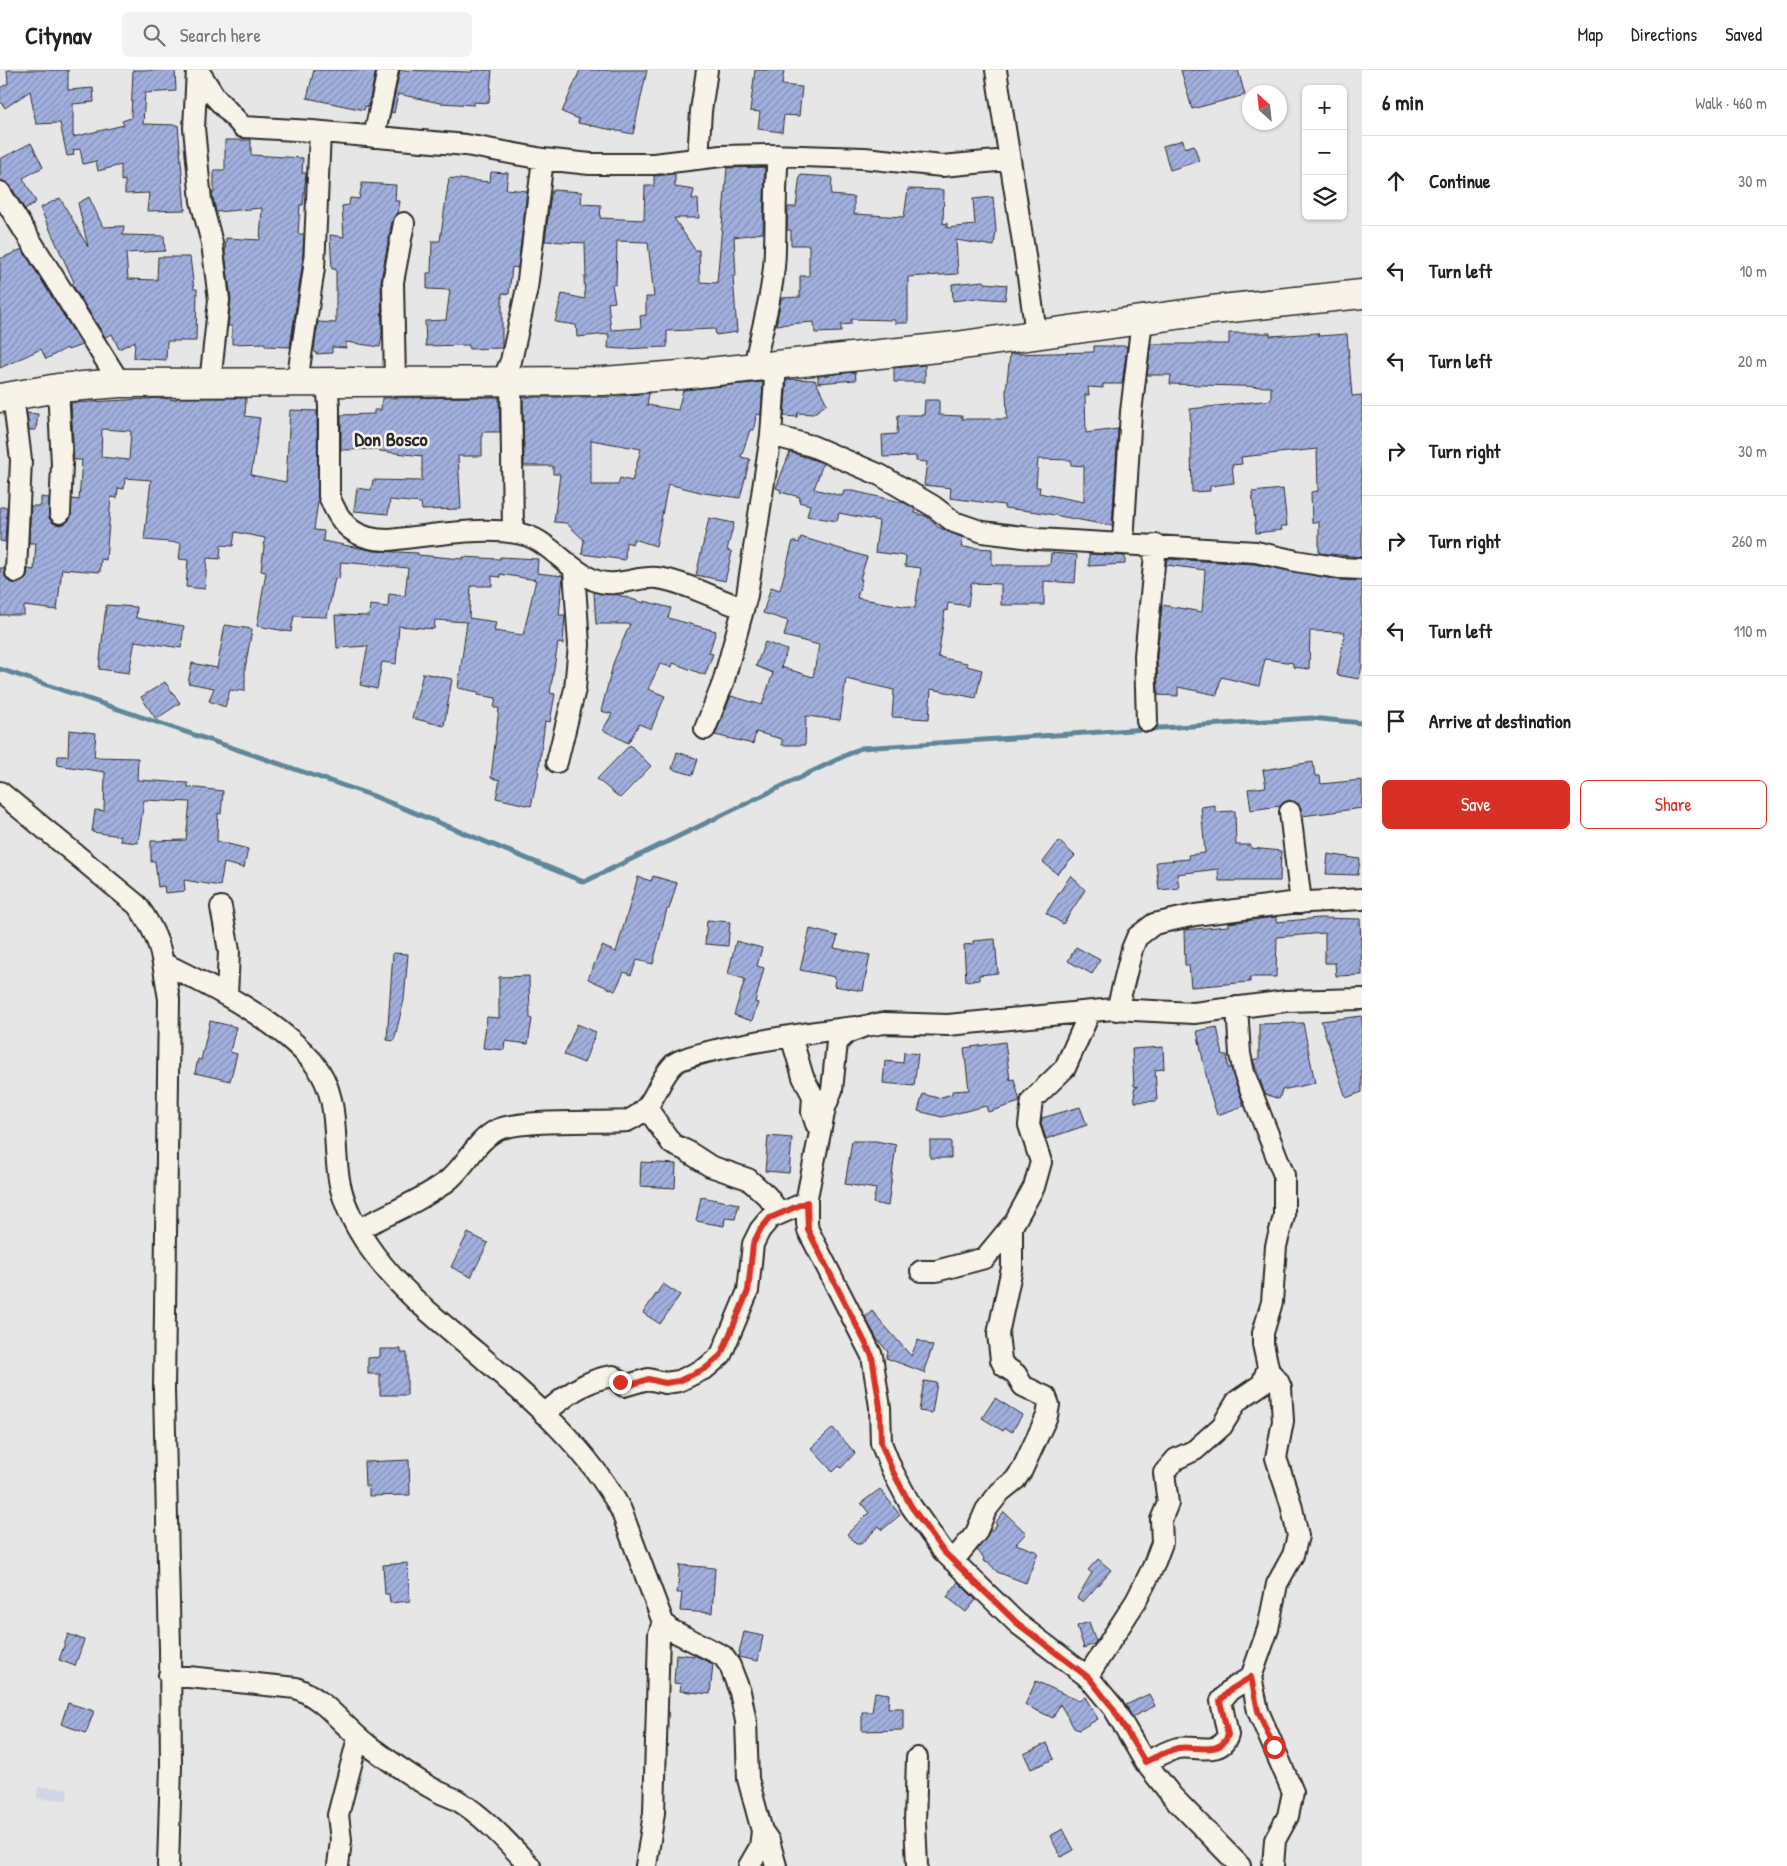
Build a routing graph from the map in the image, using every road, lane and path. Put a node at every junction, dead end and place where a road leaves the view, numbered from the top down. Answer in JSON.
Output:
{"nodes":[{"id":1,"x":197,"y":70,"type":"edge"},
{"id":2,"x":388,"y":70,"type":"edge"},
{"id":3,"x":707,"y":70,"type":"edge"},
{"id":4,"x":996,"y":70,"type":"edge"},
{"id":5,"x":320,"y":132,"type":"junction"},
{"id":6,"x":374,"y":137,"type":"junction"},
{"id":7,"x":778,"y":155,"type":"junction"},
{"id":8,"x":543,"y":159,"type":"junction"},
{"id":9,"x":698,"y":159,"type":"junction"},
{"id":10,"x":1008,"y":160,"type":"junction"},
{"id":11,"x":0,"y":192,"type":"edge"},
{"id":12,"x":404,"y":223,"type":"dead end"},
{"id":13,"x":1362,"y":294,"type":"edge"},
{"id":14,"x":1142,"y":320,"type":"junction"},
{"id":15,"x":1036,"y":335,"type":"junction"},
{"id":16,"x":765,"y":366,"type":"junction"},
{"id":17,"x":507,"y":381,"type":"junction"},
{"id":18,"x":298,"y":382,"type":"junction"},
{"id":19,"x":327,"y":382,"type":"junction"},
{"id":20,"x":396,"y":382,"type":"junction"},
{"id":21,"x":120,"y":383,"type":"junction"},
{"id":22,"x":210,"y":383,"type":"junction"},
{"id":23,"x":58,"y":388,"type":"junction"},
{"id":24,"x":6,"y":396,"type":"edge"},
{"id":25,"x":771,"y":435,"type":"junction"},
{"id":26,"x":60,"y":512,"type":"dead end"},
{"id":27,"x":513,"y":531,"type":"junction"},
{"id":28,"x":1123,"y":543,"type":"junction"},
{"id":29,"x":1156,"y":544,"type":"junction"},
{"id":30,"x":574,"y":568,"type":"junction"},
{"id":31,"x":1362,"y":569,"type":"edge"},
{"id":32,"x":16,"y":572,"type":"dead end"},
{"id":33,"x":743,"y":608,"type":"junction"},
{"id":34,"x":1147,"y":721,"type":"dead end"},
{"id":35,"x":705,"y":729,"type":"dead end"},
{"id":36,"x":557,"y":762,"type":"dead end"},
{"id":37,"x":0,"y":792,"type":"edge"},
{"id":38,"x":1290,"y":812,"type":"dead end"},
{"id":39,"x":1362,"y":899,"type":"edge"},
{"id":40,"x":1301,"y":903,"type":"junction"},
{"id":41,"x":221,"y":907,"type":"dead end"},
{"id":42,"x":163,"y":963,"type":"junction"},
{"id":43,"x":227,"y":996,"type":"junction"},
{"id":44,"x":1362,"y":998,"type":"edge"},
{"id":45,"x":1237,"y":1007,"type":"junction"},
{"id":46,"x":1117,"y":1010,"type":"junction"},
{"id":47,"x":1090,"y":1012,"type":"junction"},
{"id":48,"x":864,"y":1026,"type":"junction"},
{"id":49,"x":790,"y":1036,"type":"junction"},
{"id":50,"x":647,"y":1108,"type":"junction"},
{"id":51,"x":821,"y":1130,"type":"junction"},
{"id":52,"x":807,"y":1202,"type":"junction"},
{"id":53,"x":780,"y":1213,"type":"junction"},
{"id":54,"x":1012,"y":1226,"type":"junction"},
{"id":55,"x":359,"y":1229,"type":"junction"},
{"id":56,"x":921,"y":1271,"type":"dead end"},
{"id":57,"x":1268,"y":1370,"type":"junction"},
{"id":58,"x":544,"y":1414,"type":"junction"},
{"id":59,"x":954,"y":1561,"type":"junction"},
{"id":60,"x":663,"y":1622,"type":"junction"},
{"id":61,"x":170,"y":1675,"type":"junction"},
{"id":62,"x":1087,"y":1677,"type":"junction"},
{"id":63,"x":1251,"y":1677,"type":"junction"},
{"id":64,"x":358,"y":1738,"type":"junction"},
{"id":65,"x":917,"y":1758,"type":"dead end"},
{"id":66,"x":1145,"y":1762,"type":"junction"},
{"id":67,"x":762,"y":1831,"type":"junction"},
{"id":68,"x":168,"y":1866,"type":"edge"},
{"id":69,"x":338,"y":1866,"type":"edge"},
{"id":70,"x":530,"y":1866,"type":"edge"},
{"id":71,"x":646,"y":1866,"type":"edge"},
{"id":72,"x":749,"y":1866,"type":"edge"},
{"id":73,"x":776,"y":1866,"type":"edge"},
{"id":74,"x":917,"y":1866,"type":"edge"},
{"id":75,"x":1240,"y":1866,"type":"edge"},
{"id":76,"x":1273,"y":1866,"type":"edge"}],
"edges":[{"from":1,"to":5,"type":"street"},
{"from":1,"to":22,"type":"street"},
{"from":2,"to":6,"type":"street"},
{"from":3,"to":9,"type":"street"},
{"from":4,"to":10,"type":"street"},
{"from":5,"to":6,"type":"street"},
{"from":5,"to":18,"type":"street"},
{"from":6,"to":8,"type":"street"},
{"from":7,"to":9,"type":"street"},
{"from":7,"to":10,"type":"street"},
{"from":7,"to":16,"type":"street"},
{"from":8,"to":9,"type":"street"},
{"from":8,"to":17,"type":"street"},
{"from":10,"to":15,"type":"street"},
{"from":11,"to":21,"type":"street"},
{"from":12,"to":20,"type":"street"},
{"from":13,"to":14,"type":"street"},
{"from":14,"to":15,"type":"street"},
{"from":14,"to":28,"type":"street"},
{"from":15,"to":16,"type":"street"},
{"from":16,"to":17,"type":"street"},
{"from":16,"to":25,"type":"street"},
{"from":17,"to":20,"type":"street"},
{"from":17,"to":27,"type":"street"},
{"from":18,"to":19,"type":"street"},
{"from":18,"to":22,"type":"street"},
{"from":19,"to":20,"type":"street"},
{"from":19,"to":27,"type":"street"},
{"from":21,"to":22,"type":"street"},
{"from":21,"to":23,"type":"street"},
{"from":23,"to":24,"type":"street"},
{"from":23,"to":26,"type":"street"},
{"from":24,"to":32,"type":"street"},
{"from":25,"to":28,"type":"street"},
{"from":25,"to":33,"type":"street"},
{"from":27,"to":30,"type":"street"},
{"from":28,"to":29,"type":"street"},
{"from":29,"to":31,"type":"street"},
{"from":29,"to":34,"type":"street"},
{"from":30,"to":33,"type":"street"},
{"from":30,"to":36,"type":"street"},
{"from":33,"to":35,"type":"street"},
{"from":37,"to":42,"type":"street"},
{"from":38,"to":40,"type":"street"},
{"from":39,"to":40,"type":"street"},
{"from":40,"to":46,"type":"street"},
{"from":41,"to":43,"type":"street"},
{"from":42,"to":43,"type":"street"},
{"from":42,"to":61,"type":"street"},
{"from":43,"to":55,"type":"street"},
{"from":44,"to":45,"type":"street"},
{"from":45,"to":46,"type":"street"},
{"from":45,"to":57,"type":"street"},
{"from":46,"to":47,"type":"street"},
{"from":47,"to":48,"type":"street"},
{"from":47,"to":54,"type":"street"},
{"from":48,"to":49,"type":"street"},
{"from":48,"to":51,"type":"street"},
{"from":49,"to":50,"type":"street"},
{"from":49,"to":51,"type":"street"},
{"from":50,"to":53,"type":"street"},
{"from":50,"to":55,"type":"street"},
{"from":51,"to":52,"type":"street"},
{"from":52,"to":53,"type":"street"},
{"from":52,"to":59,"type":"street"},
{"from":53,"to":58,"type":"street"},
{"from":54,"to":56,"type":"street"},
{"from":54,"to":59,"type":"street"},
{"from":55,"to":58,"type":"street"},
{"from":57,"to":62,"type":"street"},
{"from":57,"to":63,"type":"street"},
{"from":58,"to":60,"type":"street"},
{"from":59,"to":62,"type":"street"},
{"from":60,"to":67,"type":"street"},
{"from":60,"to":71,"type":"street"},
{"from":61,"to":64,"type":"street"},
{"from":61,"to":68,"type":"street"},
{"from":62,"to":66,"type":"street"},
{"from":63,"to":66,"type":"street"},
{"from":63,"to":76,"type":"street"},
{"from":64,"to":69,"type":"street"},
{"from":64,"to":70,"type":"street"},
{"from":65,"to":74,"type":"street"},
{"from":66,"to":75,"type":"street"},
{"from":67,"to":72,"type":"street"},
{"from":67,"to":73,"type":"street"}]}
